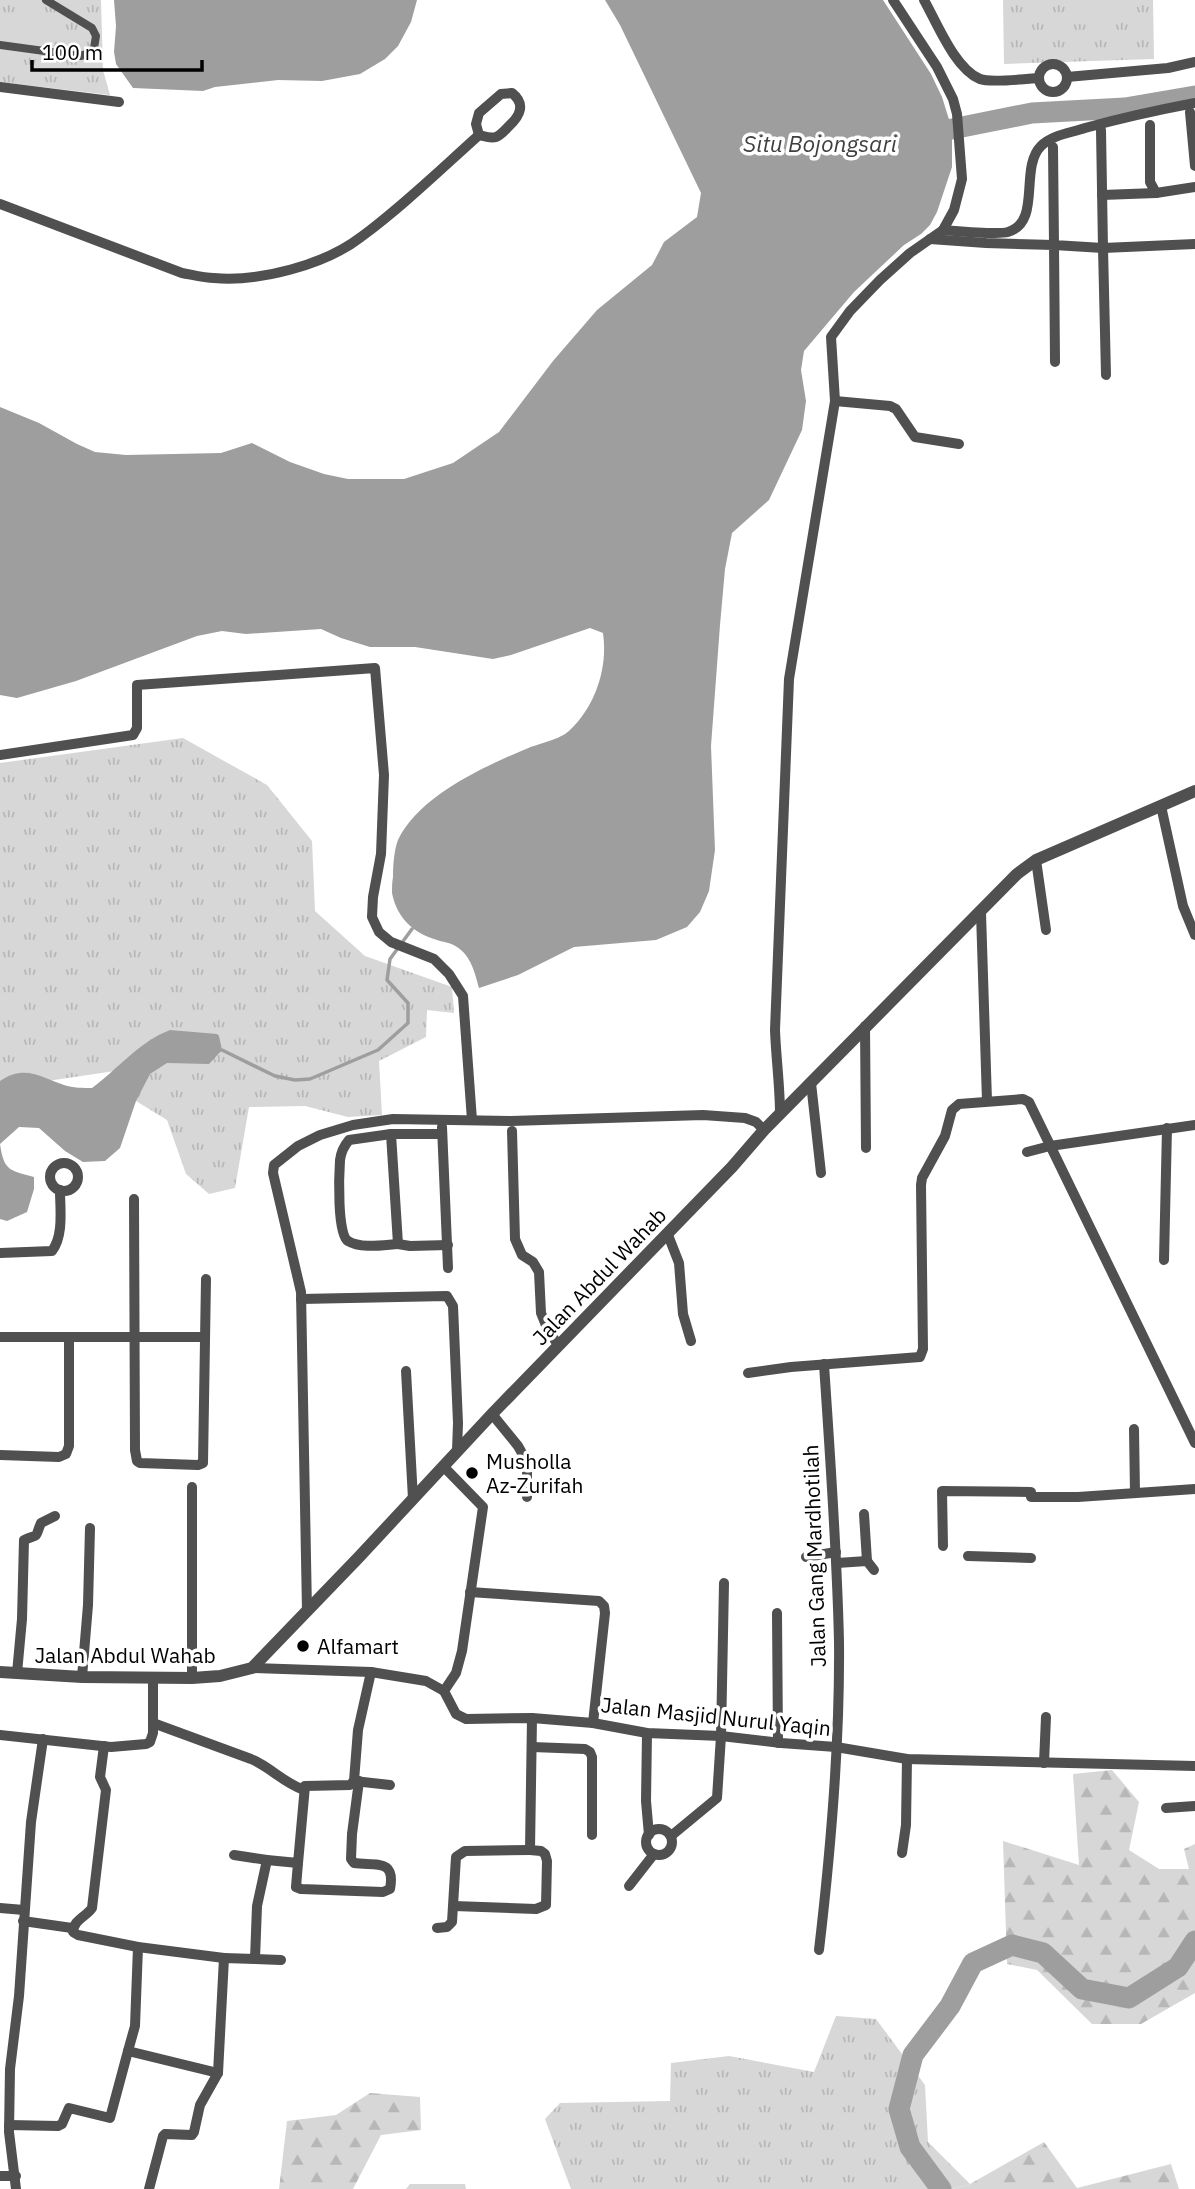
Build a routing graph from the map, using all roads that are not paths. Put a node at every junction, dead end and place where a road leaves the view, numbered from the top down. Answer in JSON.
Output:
{"nodes":[{"id":1,"x":46,"y":0,"type":"edge"},
{"id":2,"x":892,"y":0,"type":"edge"},
{"id":3,"x":924,"y":0,"type":"edge"},
{"id":4,"x":0,"y":45,"type":"edge"},
{"id":5,"x":1195,"y":62,"type":"edge"},
{"id":6,"x":1067,"y":76,"type":"junction"},
{"id":7,"x":1039,"y":78,"type":"junction"},
{"id":8,"x":0,"y":88,"type":"edge"},
{"id":9,"x":119,"y":102,"type":"dead end"},
{"id":10,"x":1192,"y":108,"type":"edge"},
{"id":11,"x":1150,"y":125,"type":"dead end"},
{"id":12,"x":1101,"y":130,"type":"dead end"},
{"id":13,"x":479,"y":135,"type":"junction"},
{"id":14,"x":1053,"y":147,"type":"dead end"},
{"id":15,"x":1195,"y":166,"type":"edge"},
{"id":16,"x":1195,"y":187,"type":"edge"},
{"id":17,"x":1156,"y":193,"type":"junction"},
{"id":18,"x":1102,"y":195,"type":"junction"},
{"id":19,"x":0,"y":204,"type":"edge"},
{"id":20,"x":943,"y":230,"type":"junction"},
{"id":21,"x":930,"y":239,"type":"junction"},
{"id":22,"x":1054,"y":244,"type":"junction"},
{"id":23,"x":1195,"y":244,"type":"edge"},
{"id":24,"x":1103,"y":248,"type":"junction"},
{"id":25,"x":1055,"y":362,"type":"dead end"},
{"id":26,"x":1105,"y":375,"type":"dead end"},
{"id":27,"x":835,"y":401,"type":"junction"},
{"id":28,"x":959,"y":444,"type":"dead end"},
{"id":29,"x":0,"y":755,"type":"edge"},
{"id":30,"x":1195,"y":791,"type":"edge"},
{"id":31,"x":1161,"y":806,"type":"junction"},
{"id":32,"x":1036,"y":860,"type":"junction"},
{"id":33,"x":1195,"y":904,"type":"edge"},
{"id":34,"x":1183,"y":905,"type":"junction"},
{"id":35,"x":981,"y":913,"type":"junction"},
{"id":36,"x":1046,"y":930,"type":"dead end"},
{"id":37,"x":1195,"y":935,"type":"edge"},
{"id":38,"x":865,"y":1026,"type":"junction"},
{"id":39,"x":811,"y":1083,"type":"junction"},
{"id":40,"x":987,"y":1101,"type":"junction"},
{"id":41,"x":780,"y":1114,"type":"junction"},
{"id":42,"x":472,"y":1119,"type":"junction"},
{"id":43,"x":441,"y":1121,"type":"junction"},
{"id":44,"x":1195,"y":1125,"type":"edge"},
{"id":45,"x":1167,"y":1128,"type":"junction"},
{"id":46,"x":764,"y":1130,"type":"junction"},
{"id":47,"x":512,"y":1131,"type":"dead end"},
{"id":48,"x":391,"y":1134,"type":"junction"},
{"id":49,"x":442,"y":1134,"type":"junction"},
{"id":50,"x":1050,"y":1146,"type":"junction"},
{"id":51,"x":866,"y":1148,"type":"dead end"},
{"id":52,"x":1027,"y":1152,"type":"dead end"},
{"id":53,"x":821,"y":1174,"type":"dead end"},
{"id":54,"x":60,"y":1190,"type":"dead end"},
{"id":55,"x":134,"y":1199,"type":"dead end"},
{"id":56,"x":667,"y":1234,"type":"junction"},
{"id":57,"x":398,"y":1244,"type":"junction"},
{"id":58,"x":448,"y":1245,"type":"junction"},
{"id":59,"x":0,"y":1253,"type":"edge"},
{"id":60,"x":1164,"y":1260,"type":"dead end"},
{"id":61,"x":448,"y":1268,"type":"dead end"},
{"id":62,"x":206,"y":1279,"type":"dead end"},
{"id":63,"x":301,"y":1298,"type":"junction"},
{"id":64,"x":0,"y":1337,"type":"edge"},
{"id":65,"x":69,"y":1337,"type":"junction"},
{"id":66,"x":134,"y":1337,"type":"junction"},
{"id":67,"x":205,"y":1337,"type":"junction"},
{"id":68,"x":691,"y":1341,"type":"dead end"},
{"id":69,"x":558,"y":1345,"type":"junction"},
{"id":70,"x":824,"y":1364,"type":"junction"},
{"id":71,"x":406,"y":1371,"type":"dead end"},
{"id":72,"x":748,"y":1373,"type":"dead end"},
{"id":73,"x":492,"y":1413,"type":"junction"},
{"id":74,"x":1134,"y":1429,"type":"dead end"},
{"id":75,"x":1195,"y":1443,"type":"edge"},
{"id":76,"x":457,"y":1451,"type":"junction"},
{"id":77,"x":0,"y":1455,"type":"edge"},
{"id":78,"x":444,"y":1466,"type":"junction"},
{"id":79,"x":192,"y":1487,"type":"dead end"},
{"id":80,"x":1195,"y":1489,"type":"edge"},
{"id":81,"x":1135,"y":1493,"type":"junction"},
{"id":82,"x":527,"y":1497,"type":"dead end"},
{"id":83,"x":413,"y":1499,"type":"junction"},
{"id":84,"x":864,"y":1514,"type":"dead end"},
{"id":85,"x":55,"y":1516,"type":"dead end"},
{"id":86,"x":90,"y":1528,"type":"dead end"},
{"id":87,"x":943,"y":1546,"type":"dead end"},
{"id":88,"x":968,"y":1556,"type":"dead end"},
{"id":89,"x":806,"y":1557,"type":"dead end"},
{"id":90,"x":836,"y":1558,"type":"junction"},
{"id":91,"x":1031,"y":1558,"type":"dead end"},
{"id":92,"x":724,"y":1583,"type":"dead end"},
{"id":93,"x":470,"y":1592,"type":"junction"},
{"id":94,"x":307,"y":1611,"type":"junction"},
{"id":95,"x":777,"y":1613,"type":"dead end"},
{"id":96,"x":252,"y":1668,"type":"junction"},
{"id":97,"x":0,"y":1672,"type":"edge"},
{"id":98,"x":371,"y":1672,"type":"junction"},
{"id":99,"x":18,"y":1673,"type":"junction"},
{"id":100,"x":82,"y":1677,"type":"junction"},
{"id":101,"x":153,"y":1678,"type":"junction"},
{"id":102,"x":191,"y":1678,"type":"junction"},
{"id":103,"x":444,"y":1691,"type":"junction"},
{"id":104,"x":1046,"y":1717,"type":"dead end"},
{"id":105,"x":532,"y":1718,"type":"junction"},
{"id":106,"x":153,"y":1723,"type":"junction"},
{"id":107,"x":593,"y":1723,"type":"junction"},
{"id":108,"x":647,"y":1733,"type":"junction"},
{"id":109,"x":0,"y":1735,"type":"edge"},
{"id":110,"x":721,"y":1736,"type":"junction"},
{"id":111,"x":43,"y":1739,"type":"junction"},
{"id":112,"x":778,"y":1743,"type":"junction"},
{"id":113,"x":104,"y":1746,"type":"junction"},
{"id":114,"x":532,"y":1747,"type":"junction"},
{"id":115,"x":836,"y":1747,"type":"junction"},
{"id":116,"x":907,"y":1759,"type":"junction"},
{"id":117,"x":1044,"y":1763,"type":"junction"},
{"id":118,"x":1195,"y":1766,"type":"edge"},
{"id":119,"x":357,"y":1781,"type":"junction"},
{"id":120,"x":390,"y":1785,"type":"dead end"},
{"id":121,"x":304,"y":1790,"type":"junction"},
{"id":122,"x":1195,"y":1806,"type":"edge"},
{"id":123,"x":1166,"y":1808,"type":"dead end"},
{"id":124,"x":592,"y":1835,"type":"dead end"},
{"id":125,"x":649,"y":1835,"type":"junction"},
{"id":126,"x":671,"y":1836,"type":"junction"},
{"id":127,"x":530,"y":1850,"type":"junction"},
{"id":128,"x":902,"y":1853,"type":"dead end"},
{"id":129,"x":654,"y":1854,"type":"junction"},
{"id":130,"x":234,"y":1855,"type":"dead end"},
{"id":131,"x":267,"y":1860,"type":"junction"},
{"id":132,"x":298,"y":1863,"type":"junction"},
{"id":133,"x":629,"y":1886,"type":"dead end"},
{"id":134,"x":454,"y":1906,"type":"junction"},
{"id":135,"x":0,"y":1908,"type":"edge"},
{"id":136,"x":23,"y":1915,"type":"junction"},
{"id":137,"x":72,"y":1928,"type":"junction"},
{"id":138,"x":436,"y":1928,"type":"dead end"},
{"id":139,"x":138,"y":1947,"type":"junction"},
{"id":140,"x":819,"y":1950,"type":"dead end"},
{"id":141,"x":224,"y":1958,"type":"junction"},
{"id":142,"x":255,"y":1959,"type":"junction"},
{"id":143,"x":281,"y":1960,"type":"dead end"},
{"id":144,"x":128,"y":2051,"type":"junction"},
{"id":145,"x":5,"y":2069,"type":"edge"},
{"id":146,"x":218,"y":2073,"type":"junction"},
{"id":147,"x":9,"y":2124,"type":"junction"},
{"id":148,"x":0,"y":2176,"type":"edge"},
{"id":149,"x":16,"y":2176,"type":"junction"},
{"id":150,"x":16,"y":2189,"type":"edge"},
{"id":151,"x":149,"y":2189,"type":"edge"}],
"edges":[{"from":1,"to":4,"type":"street"},
{"from":2,"to":20,"type":"street"},
{"from":3,"to":7,"type":"street"},
{"from":5,"to":6,"type":"street"},
{"from":6,"to":7,"type":"street"},
{"from":6,"to":7,"type":"street"},
{"from":8,"to":9,"type":"street"},
{"from":10,"to":15,"type":"street"},
{"from":10,"to":20,"type":"street"},
{"from":11,"to":17,"type":"street"},
{"from":12,"to":18,"type":"street"},
{"from":13,"to":13,"type":"street"},
{"from":13,"to":19,"type":"street"},
{"from":14,"to":22,"type":"street"},
{"from":16,"to":17,"type":"street"},
{"from":17,"to":18,"type":"street"},
{"from":18,"to":24,"type":"street"},
{"from":20,"to":21,"type":"street"},
{"from":21,"to":22,"type":"street"},
{"from":21,"to":27,"type":"street"},
{"from":22,"to":24,"type":"street"},
{"from":22,"to":25,"type":"street"},
{"from":23,"to":24,"type":"street"},
{"from":24,"to":26,"type":"street"},
{"from":27,"to":28,"type":"street"},
{"from":27,"to":41,"type":"street"},
{"from":29,"to":42,"type":"street"},
{"from":30,"to":31,"type":"street","name":"Jalan Abdul Wahab"},
{"from":31,"to":32,"type":"street","name":"Jalan Abdul Wahab"},
{"from":31,"to":34,"type":"street"},
{"from":32,"to":35,"type":"street","name":"Jalan Abdul Wahab"},
{"from":32,"to":36,"type":"street"},
{"from":33,"to":34,"type":"street"},
{"from":34,"to":37,"type":"street"},
{"from":35,"to":38,"type":"street","name":"Jalan Abdul Wahab"},
{"from":35,"to":40,"type":"street"},
{"from":38,"to":39,"type":"street","name":"Jalan Abdul Wahab"},
{"from":38,"to":51,"type":"street"},
{"from":39,"to":41,"type":"street","name":"Jalan Abdul Wahab"},
{"from":39,"to":53,"type":"street"},
{"from":40,"to":50,"type":"street"},
{"from":40,"to":70,"type":"street"},
{"from":41,"to":46,"type":"street","name":"Jalan Abdul Wahab"},
{"from":42,"to":43,"type":"street"},
{"from":42,"to":46,"type":"street"},
{"from":43,"to":49,"type":"street"},
{"from":43,"to":63,"type":"street"},
{"from":44,"to":45,"type":"street"},
{"from":45,"to":50,"type":"street"},
{"from":45,"to":60,"type":"street"},
{"from":46,"to":56,"type":"street","name":"Jalan Abdul Wahab"},
{"from":47,"to":69,"type":"street"},
{"from":48,"to":49,"type":"street"},
{"from":48,"to":57,"type":"street"},
{"from":48,"to":57,"type":"street"},
{"from":49,"to":58,"type":"street"},
{"from":50,"to":52,"type":"street"},
{"from":50,"to":75,"type":"street"},
{"from":54,"to":59,"type":"street"},
{"from":55,"to":66,"type":"street"},
{"from":56,"to":68,"type":"street"},
{"from":56,"to":69,"type":"street","name":"Jalan Abdul Wahab"},
{"from":57,"to":58,"type":"street"},
{"from":58,"to":61,"type":"street"},
{"from":62,"to":67,"type":"street"},
{"from":63,"to":76,"type":"street"},
{"from":63,"to":94,"type":"street"},
{"from":64,"to":65,"type":"street"},
{"from":65,"to":66,"type":"street"},
{"from":65,"to":77,"type":"street"},
{"from":66,"to":67,"type":"street"},
{"from":66,"to":67,"type":"street"},
{"from":69,"to":73,"type":"street","name":"Jalan Abdul Wahab"},
{"from":70,"to":72,"type":"street"},
{"from":70,"to":90,"type":"street","name":"Jalan Gang Mardhotilah"},
{"from":71,"to":83,"type":"street"},
{"from":73,"to":76,"type":"street","name":"Jalan Abdul Wahab"},
{"from":73,"to":82,"type":"street"},
{"from":74,"to":81,"type":"street"},
{"from":76,"to":78,"type":"street","name":"Jalan Abdul Wahab"},
{"from":78,"to":83,"type":"street","name":"Jalan Abdul Wahab"},
{"from":78,"to":93,"type":"street"},
{"from":79,"to":102,"type":"street"},
{"from":80,"to":81,"type":"street"},
{"from":81,"to":87,"type":"street"},
{"from":83,"to":94,"type":"street","name":"Jalan Abdul Wahab"},
{"from":84,"to":90,"type":"street"},
{"from":85,"to":99,"type":"street"},
{"from":86,"to":100,"type":"street"},
{"from":88,"to":91,"type":"street"},
{"from":89,"to":90,"type":"street"},
{"from":90,"to":115,"type":"street","name":"Jalan Gang Mardhotilah"},
{"from":92,"to":110,"type":"street"},
{"from":93,"to":103,"type":"street"},
{"from":93,"to":107,"type":"street"},
{"from":94,"to":96,"type":"street","name":"Jalan Abdul Wahab"},
{"from":95,"to":112,"type":"street"},
{"from":96,"to":98,"type":"street"},
{"from":96,"to":102,"type":"street","name":"Jalan Abdul Wahab"},
{"from":97,"to":99,"type":"street","name":"Jalan Abdul Wahab"},
{"from":98,"to":103,"type":"street"},
{"from":98,"to":119,"type":"street"},
{"from":99,"to":100,"type":"street","name":"Jalan Abdul Wahab"},
{"from":100,"to":101,"type":"street","name":"Jalan Abdul Wahab"},
{"from":101,"to":102,"type":"street","name":"Jalan Abdul Wahab"},
{"from":101,"to":106,"type":"street"},
{"from":103,"to":105,"type":"street","name":"Jalan Masjid Nurul Yaqin"},
{"from":104,"to":117,"type":"street"},
{"from":105,"to":107,"type":"street","name":"Jalan Masjid Nurul Yaqin"},
{"from":105,"to":114,"type":"street"},
{"from":106,"to":113,"type":"street"},
{"from":106,"to":121,"type":"street"},
{"from":107,"to":108,"type":"street","name":"Jalan Masjid Nurul Yaqin"},
{"from":108,"to":110,"type":"street","name":"Jalan Masjid Nurul Yaqin"},
{"from":108,"to":125,"type":"street"},
{"from":109,"to":111,"type":"street"},
{"from":110,"to":112,"type":"street","name":"Jalan Masjid Nurul Yaqin"},
{"from":110,"to":126,"type":"street"},
{"from":111,"to":113,"type":"street"},
{"from":111,"to":136,"type":"street"},
{"from":112,"to":115,"type":"street","name":"Jalan Masjid Nurul Yaqin"},
{"from":113,"to":137,"type":"street"},
{"from":114,"to":124,"type":"street"},
{"from":114,"to":127,"type":"street"},
{"from":115,"to":116,"type":"street","name":"Jalan Masjid Nurul Yaqin"},
{"from":115,"to":140,"type":"street","name":"Jalan Gang Mardhotilah"},
{"from":116,"to":117,"type":"street","name":"Jalan Masjid Nurul Yaqin"},
{"from":116,"to":128,"type":"street"},
{"from":117,"to":118,"type":"street","name":"Jalan Masjid Nurul Yaqin"},
{"from":119,"to":120,"type":"street"},
{"from":119,"to":121,"type":"street"},
{"from":119,"to":132,"type":"street"},
{"from":121,"to":132,"type":"street"},
{"from":122,"to":123,"type":"street"},
{"from":125,"to":126,"type":"street"},
{"from":125,"to":129,"type":"street"},
{"from":126,"to":129,"type":"street"},
{"from":127,"to":134,"type":"street"},
{"from":127,"to":134,"type":"street"},
{"from":129,"to":133,"type":"street"},
{"from":130,"to":131,"type":"street"},
{"from":131,"to":132,"type":"street"},
{"from":131,"to":142,"type":"street"},
{"from":134,"to":138,"type":"street"},
{"from":135,"to":136,"type":"street"},
{"from":136,"to":137,"type":"street"},
{"from":136,"to":145,"type":"street"},
{"from":137,"to":139,"type":"street"},
{"from":139,"to":141,"type":"street"},
{"from":139,"to":144,"type":"street"},
{"from":141,"to":142,"type":"street"},
{"from":141,"to":146,"type":"street"},
{"from":142,"to":143,"type":"street"},
{"from":144,"to":146,"type":"street"},
{"from":144,"to":147,"type":"street"},
{"from":145,"to":147,"type":"street"},
{"from":146,"to":151,"type":"street"},
{"from":147,"to":149,"type":"street"},
{"from":148,"to":149,"type":"street"},
{"from":149,"to":150,"type":"street"}]}
